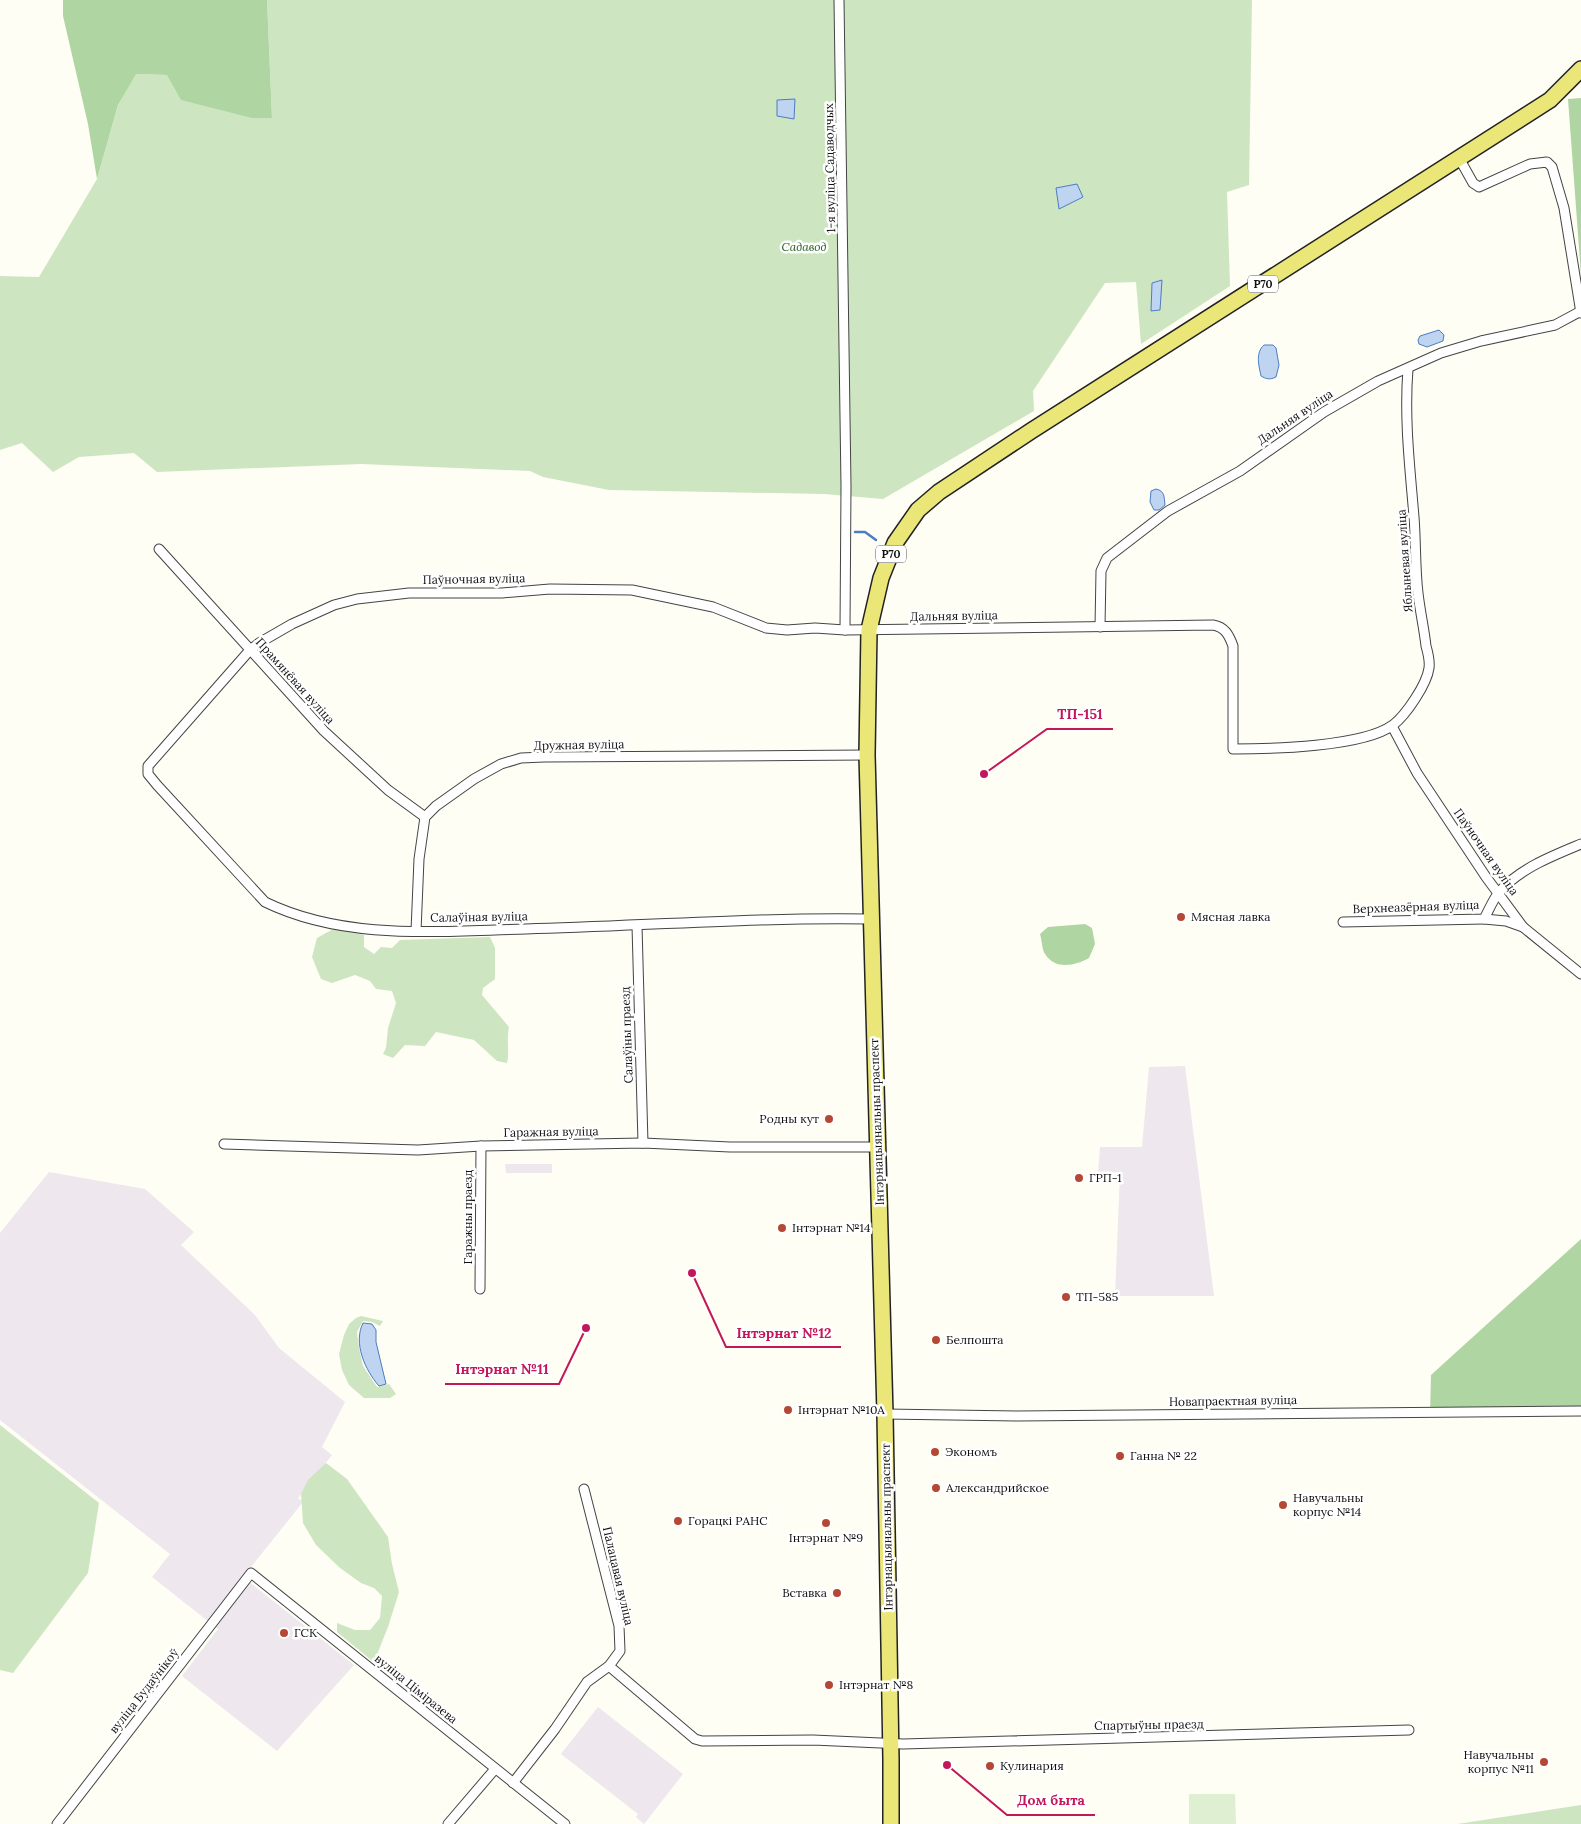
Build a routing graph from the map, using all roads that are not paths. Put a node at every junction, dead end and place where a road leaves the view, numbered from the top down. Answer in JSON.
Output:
{"nodes":[{"id":1,"x":839,"y":0,"type":"edge"},
{"id":2,"x":1581,"y":69,"type":"edge"},
{"id":3,"x":1459,"y":158,"type":"junction"},
{"id":4,"x":1581,"y":312,"type":"edge"},
{"id":5,"x":1408,"y":369,"type":"junction"},
{"id":6,"x":159,"y":549,"type":"dead end"},
{"id":7,"x":1100,"y":627,"type":"junction"},
{"id":8,"x":845,"y":630,"type":"junction"},
{"id":9,"x":869,"y":630,"type":"junction"},
{"id":10,"x":250,"y":650,"type":"junction"},
{"id":11,"x":1392,"y":726,"type":"junction"},
{"id":12,"x":1233,"y":749,"type":"joint"},
{"id":13,"x":867,"y":755,"type":"junction"},
{"id":14,"x":148,"y":774,"type":"joint"},
{"id":15,"x":425,"y":817,"type":"junction"},
{"id":16,"x":1581,"y":844,"type":"edge"},
{"id":17,"x":1498,"y":892,"type":"junction"},
{"id":18,"x":872,"y":918,"type":"junction"},
{"id":19,"x":1484,"y":919,"type":"junction"},
{"id":20,"x":1343,"y":922,"type":"dead end"},
{"id":21,"x":636,"y":926,"type":"junction"},
{"id":22,"x":1523,"y":927,"type":"junction"},
{"id":23,"x":416,"y":932,"type":"junction"},
{"id":24,"x":1581,"y":974,"type":"edge"},
{"id":25,"x":643,"y":1143,"type":"junction"},
{"id":26,"x":224,"y":1144,"type":"dead end"},
{"id":27,"x":480,"y":1146,"type":"junction"},
{"id":28,"x":878,"y":1148,"type":"junction"},
{"id":29,"x":480,"y":1288,"type":"dead end"},
{"id":30,"x":1581,"y":1411,"type":"edge"},
{"id":31,"x":885,"y":1414,"type":"junction"},
{"id":32,"x":584,"y":1489,"type":"dead end"},
{"id":33,"x":251,"y":1572,"type":"joint"},
{"id":34,"x":609,"y":1666,"type":"junction"},
{"id":35,"x":1409,"y":1730,"type":"dead end"},
{"id":36,"x":891,"y":1744,"type":"junction"},
{"id":37,"x":496,"y":1769,"type":"junction"},
{"id":38,"x":513,"y":1783,"type":"junction"},
{"id":39,"x":57,"y":1824,"type":"edge"},
{"id":40,"x":448,"y":1824,"type":"edge"},
{"id":41,"x":564,"y":1824,"type":"edge"},
{"id":42,"x":891,"y":1824,"type":"edge"}],
"edges":[{"from":1,"to":8,"type":"street","name":"1-я вуліца Садаводчых"},
{"from":2,"to":3,"type":"main road","number":"Р70"},
{"from":3,"to":4,"type":"street"},
{"from":3,"to":9,"type":"main road","number":"Р70"},
{"from":4,"to":5,"type":"street","name":"Дальняя вуліца"},
{"from":5,"to":7,"type":"street","name":"Дальняя вуліца"},
{"from":5,"to":11,"type":"street","name":"Яблыневая вуліца"},
{"from":6,"to":10,"type":"street","name":"Прамянёвая вуліца"},
{"from":7,"to":9,"type":"street","name":"Дальняя вуліца"},
{"from":7,"to":12,"type":"street","name":"Дальняя вуліца"},
{"from":8,"to":9,"type":"street","name":"Паўночная вуліца"},
{"from":8,"to":10,"type":"street","name":"Паўночная вуліца"},
{"from":9,"to":13,"type":"main road","name":"Інтэрнацыянальны праспект","number":"Р70"},
{"from":10,"to":14,"type":"street","name":"Паўночная вуліца"},
{"from":10,"to":15,"type":"street","name":"Прамянёвая вуліца"},
{"from":11,"to":12,"type":"street","name":"Яблыневая вуліца"},
{"from":11,"to":17,"type":"street","name":"Паўночная вуліца"},
{"from":13,"to":15,"type":"street","name":"Дружная вуліца"},
{"from":13,"to":18,"type":"main road","name":"Інтэрнацыянальны праспект","number":"Р70"},
{"from":14,"to":23,"type":"street","name":"Салаўіная вуліца"},
{"from":15,"to":23,"type":"street"},
{"from":16,"to":17,"type":"street","name":"Верхнеазёрная вуліца"},
{"from":17,"to":19,"type":"street","name":"Верхнеазёрная вуліца"},
{"from":17,"to":22,"type":"street","name":"Паўночная вуліца"},
{"from":18,"to":21,"type":"street","name":"Салаўіная вуліца"},
{"from":18,"to":28,"type":"main road","name":"Інтэрнацыянальны праспект","number":"Р70"},
{"from":19,"to":20,"type":"street","name":"Верхнеазёрная вуліца"},
{"from":19,"to":22,"type":"street"},
{"from":21,"to":23,"type":"street","name":"Салаўіная вуліца"},
{"from":21,"to":25,"type":"street","name":"Салаўіны праезд"},
{"from":22,"to":24,"type":"street","name":"Паўночная вуліца"},
{"from":25,"to":27,"type":"street","name":"Гаражная вуліца"},
{"from":25,"to":28,"type":"street","name":"Гаражная вуліца"},
{"from":26,"to":27,"type":"street","name":"Гаражная вуліца"},
{"from":27,"to":29,"type":"street","name":"Гаражны праезд"},
{"from":28,"to":31,"type":"main road","name":"Інтэрнацыянальны праспект","number":"Р70"},
{"from":30,"to":31,"type":"street","name":"Новапраектная вуліца"},
{"from":31,"to":36,"type":"main road","name":"Інтэрнацыянальны праспект","number":"Р70"},
{"from":32,"to":34,"type":"street","name":"Палацавая вуліца"},
{"from":33,"to":37,"type":"street","name":"вуліца Ціміразева"},
{"from":33,"to":39,"type":"street","name":"вуліца Будаўнікоў"},
{"from":34,"to":36,"type":"street","name":"Спартыўны праезд"},
{"from":34,"to":38,"type":"street"},
{"from":35,"to":36,"type":"street","name":"Спартыўны праезд"},
{"from":36,"to":42,"type":"main road","name":"Інтэрнацыянальны праспект","number":"Р70"},
{"from":37,"to":38,"type":"street","name":"вуліца Ціміразева"},
{"from":37,"to":40,"type":"street"},
{"from":38,"to":41,"type":"street","name":"вуліца Ціміразева"}]}
